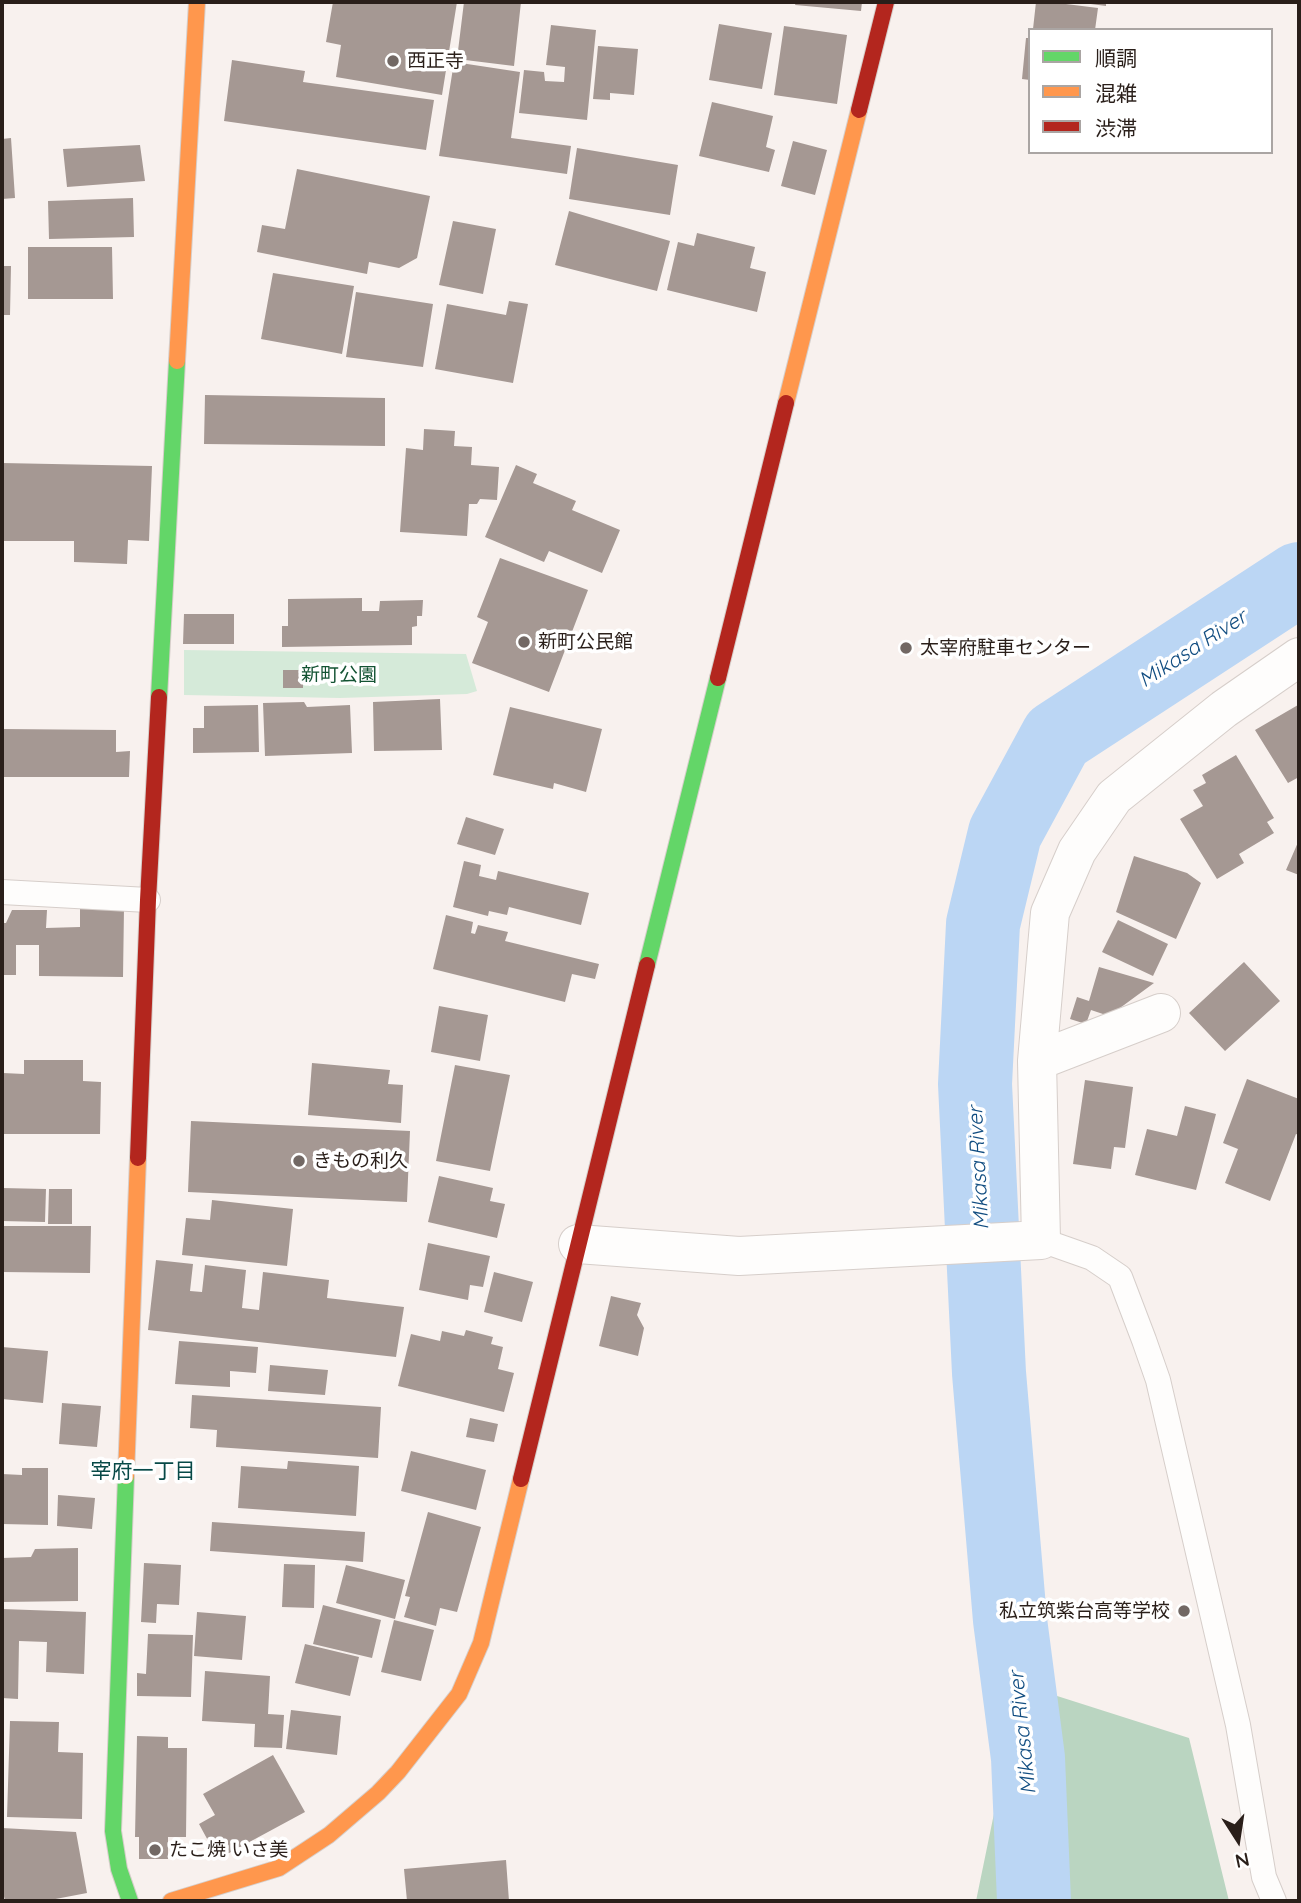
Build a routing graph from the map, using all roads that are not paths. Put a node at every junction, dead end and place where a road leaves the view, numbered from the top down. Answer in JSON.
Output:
{"nodes":[{"id":1,"x":197,"y":2,"type":"edge"},
{"id":2,"x":886,"y":2,"type":"edge"},
{"id":3,"x":1299,"y":657,"type":"edge"},
{"id":4,"x":2,"y":892,"type":"edge"},
{"id":5,"x":148,"y":900,"type":"junction"},
{"id":6,"x":1161,"y":1013,"type":"dead end"},
{"id":7,"x":1037,"y":1061,"type":"junction"},
{"id":8,"x":1030,"y":1240,"type":"junction"},
{"id":9,"x":578,"y":1244,"type":"junction"},
{"id":10,"x":130,"y":1901,"type":"edge"},
{"id":11,"x":171,"y":1901,"type":"edge"},
{"id":12,"x":1274,"y":1901,"type":"edge"}],
"edges":[{"from":1,"to":5,"type":"street"},
{"from":2,"to":9,"type":"street"},
{"from":3,"to":7,"type":"street"},
{"from":4,"to":5,"type":"lane"},
{"from":5,"to":10,"type":"street"},
{"from":6,"to":7,"type":"street"},
{"from":7,"to":8,"type":"street"},
{"from":8,"to":9,"type":"street"},
{"from":8,"to":12,"type":"lane"},
{"from":9,"to":11,"type":"street"}]}
